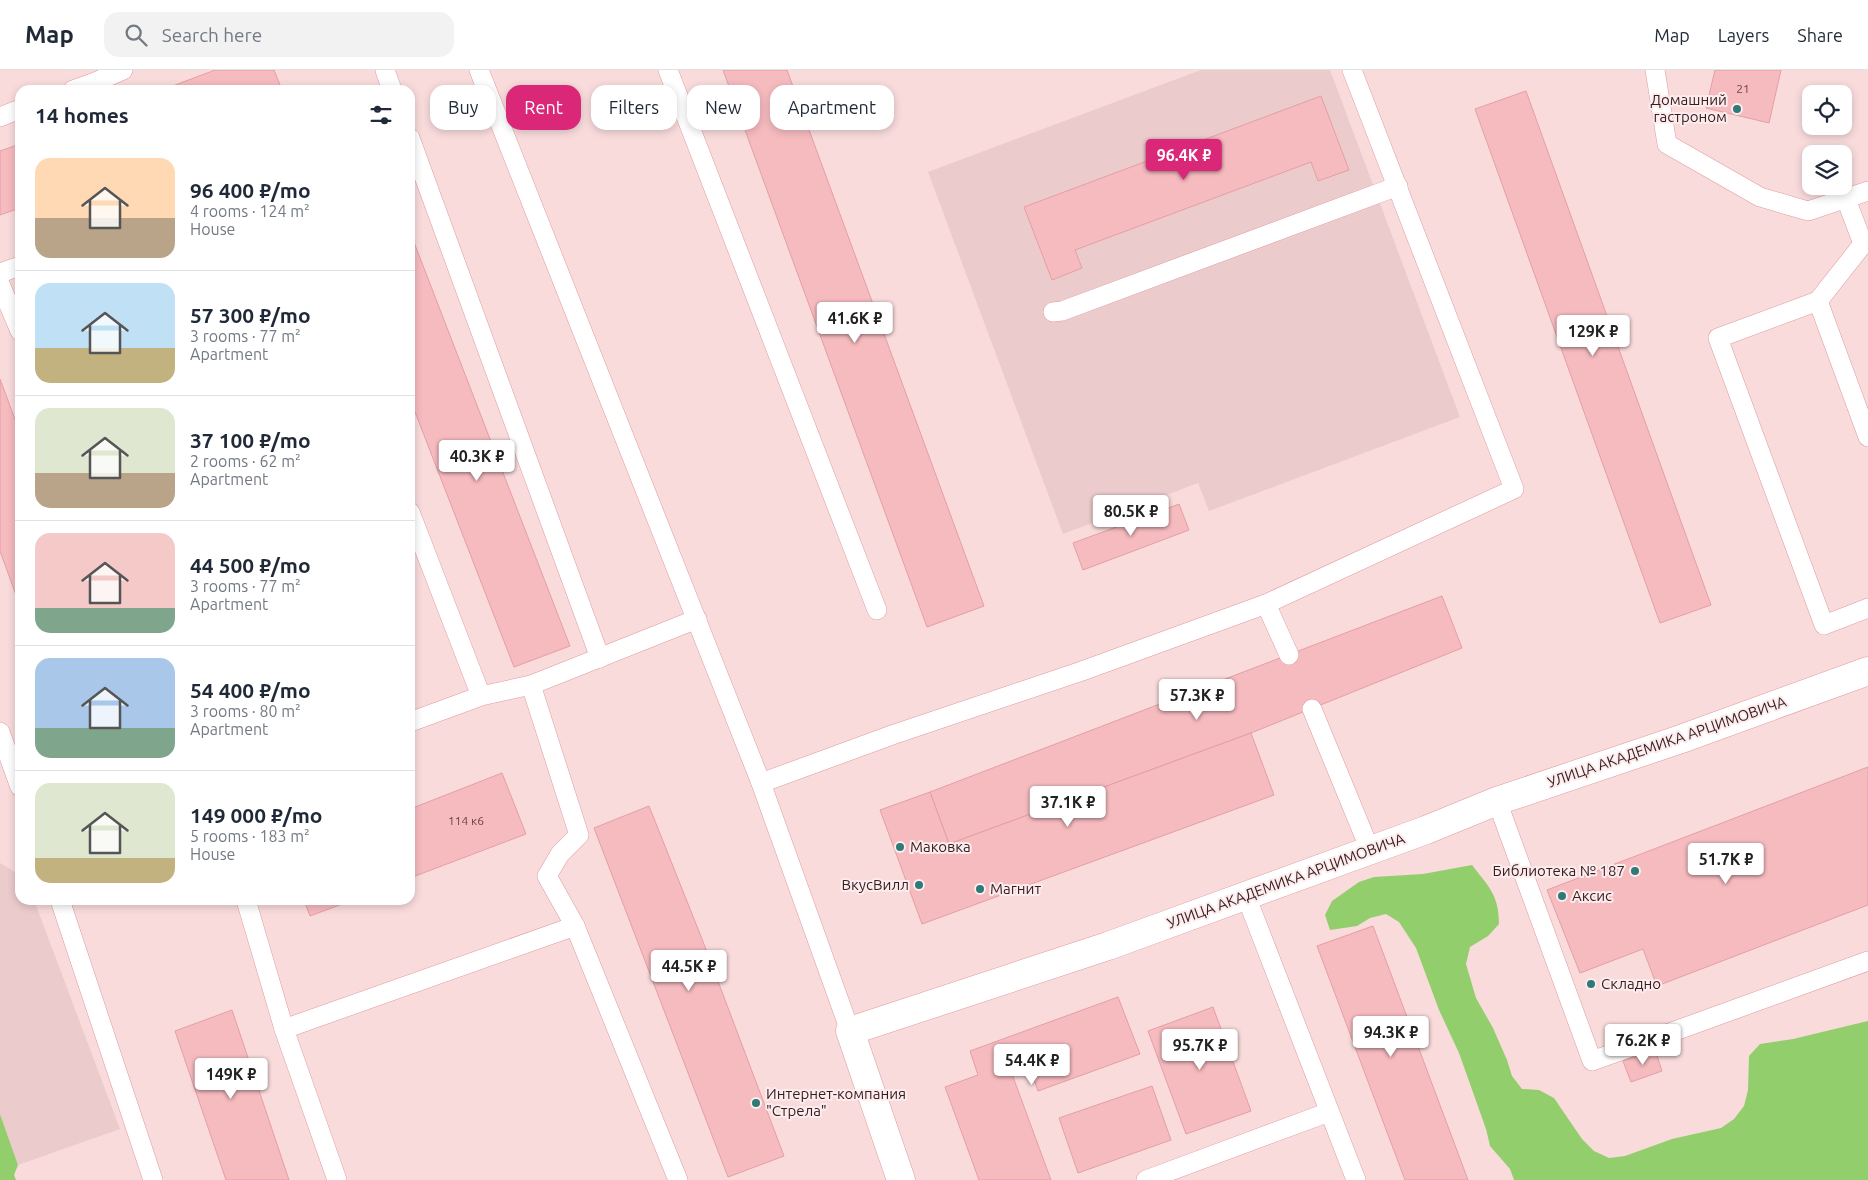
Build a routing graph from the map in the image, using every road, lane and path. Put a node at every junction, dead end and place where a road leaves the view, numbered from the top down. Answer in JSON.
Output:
{"nodes":[{"id":1,"x":123,"y":70,"type":"edge"},
{"id":2,"x":385,"y":70,"type":"edge"},
{"id":3,"x":479,"y":70,"type":"edge"},
{"id":4,"x":668,"y":70,"type":"edge"},
{"id":5,"x":1352,"y":70,"type":"edge"},
{"id":6,"x":1655,"y":70,"type":"edge"},
{"id":7,"x":96,"y":85,"type":"edge"},
{"id":8,"x":390,"y":85,"type":"edge"},
{"id":9,"x":15,"y":112,"type":"edge"},
{"id":10,"x":0,"y":117,"type":"edge"},
{"id":11,"x":415,"y":152,"type":"edge"},
{"id":12,"x":1398,"y":186,"type":"junction"},
{"id":13,"x":1868,"y":191,"type":"edge"},
{"id":14,"x":1846,"y":199,"type":"junction"},
{"id":15,"x":15,"y":268,"type":"edge"},
{"id":16,"x":0,"y":273,"type":"edge"},
{"id":17,"x":0,"y":284,"type":"edge"},
{"id":18,"x":1818,"y":301,"type":"junction"},
{"id":19,"x":1053,"y":312,"type":"dead end"},
{"id":20,"x":15,"y":320,"type":"edge"},
{"id":21,"x":1868,"y":437,"type":"edge"},
{"id":22,"x":415,"y":525,"type":"edge"},
{"id":23,"x":1266,"y":604,"type":"junction"},
{"id":24,"x":1868,"y":608,"type":"edge"},
{"id":25,"x":877,"y":610,"type":"dead end"},
{"id":26,"x":697,"y":618,"type":"junction"},
{"id":27,"x":1289,"y":655,"type":"dead end"},
{"id":28,"x":600,"y":658,"type":"junction"},
{"id":29,"x":1868,"y":671,"type":"edge"},
{"id":30,"x":531,"y":685,"type":"junction"},
{"id":31,"x":481,"y":696,"type":"junction"},
{"id":32,"x":1312,"y":709,"type":"dead end"},
{"id":33,"x":415,"y":720,"type":"edge"},
{"id":34,"x":0,"y":732,"type":"edge"},
{"id":35,"x":15,"y":772,"type":"edge"},
{"id":36,"x":761,"y":783,"type":"junction"},
{"id":37,"x":1497,"y":801,"type":"junction"},
{"id":38,"x":1370,"y":850,"type":"junction"},
{"id":39,"x":1246,"y":896,"type":"junction"},
{"id":40,"x":62,"y":905,"type":"edge"},
{"id":41,"x":247,"y":905,"type":"edge"},
{"id":42,"x":576,"y":926,"type":"junction"},
{"id":43,"x":1868,"y":961,"type":"edge"},
{"id":44,"x":284,"y":1028,"type":"junction"},
{"id":45,"x":850,"y":1031,"type":"junction"},
{"id":46,"x":1330,"y":1112,"type":"junction"},
{"id":47,"x":153,"y":1180,"type":"edge"},
{"id":48,"x":337,"y":1180,"type":"edge"},
{"id":49,"x":678,"y":1180,"type":"edge"},
{"id":50,"x":901,"y":1180,"type":"edge"},
{"id":51,"x":1146,"y":1180,"type":"edge"},
{"id":52,"x":1356,"y":1180,"type":"edge"}],
"edges":[{"from":1,"to":7,"type":"lane"},
{"from":2,"to":8,"type":"lane"},
{"from":3,"to":26,"type":"lane"},
{"from":4,"to":25,"type":"lane"},
{"from":5,"to":12,"type":"lane"},
{"from":6,"to":14,"type":"lane"},
{"from":9,"to":10,"type":"lane"},
{"from":11,"to":28,"type":"lane"},
{"from":12,"to":19,"type":"lane"},
{"from":12,"to":23,"type":"lane"},
{"from":13,"to":14,"type":"lane"},
{"from":14,"to":18,"type":"lane"},
{"from":15,"to":16,"type":"lane"},
{"from":17,"to":20,"type":"lane"},
{"from":18,"to":21,"type":"lane"},
{"from":18,"to":24,"type":"lane"},
{"from":22,"to":31,"type":"lane"},
{"from":23,"to":27,"type":"lane"},
{"from":23,"to":36,"type":"lane"},
{"from":26,"to":28,"type":"lane"},
{"from":26,"to":36,"type":"lane"},
{"from":28,"to":30,"type":"lane"},
{"from":29,"to":37,"type":"street","name":"УЛИЦА АКАДЕМИКА АРЦИМОВИЧА"},
{"from":30,"to":31,"type":"lane"},
{"from":30,"to":42,"type":"lane"},
{"from":31,"to":33,"type":"lane"},
{"from":32,"to":38,"type":"lane"},
{"from":34,"to":35,"type":"lane"},
{"from":36,"to":45,"type":"lane"},
{"from":37,"to":38,"type":"street","name":"УЛИЦА АКАДЕМИКА АРЦИМОВИЧА"},
{"from":37,"to":43,"type":"lane"},
{"from":38,"to":39,"type":"street","name":"УЛИЦА АКАДЕМИКА АРЦИМОВИЧА"},
{"from":39,"to":45,"type":"street","name":"УЛИЦА АКАДЕМИКА АРЦИМОВИЧА"},
{"from":39,"to":46,"type":"lane"},
{"from":40,"to":47,"type":"lane"},
{"from":41,"to":44,"type":"lane"},
{"from":42,"to":44,"type":"lane"},
{"from":42,"to":49,"type":"lane"},
{"from":44,"to":48,"type":"lane"},
{"from":45,"to":50,"type":"street"},
{"from":46,"to":51,"type":"lane"},
{"from":46,"to":52,"type":"lane"}]}
